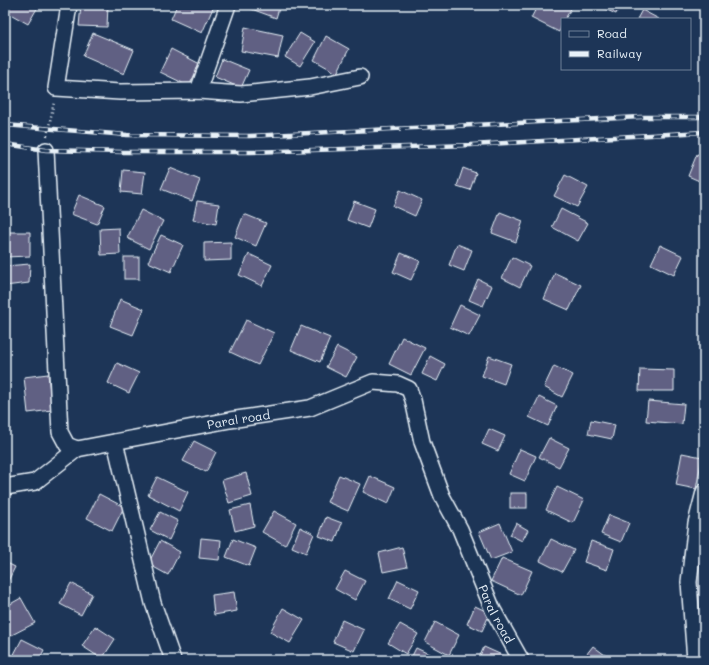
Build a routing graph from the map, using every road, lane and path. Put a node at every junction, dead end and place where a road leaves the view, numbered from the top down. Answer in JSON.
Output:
{"nodes":[{"id":1,"x":69,"y":5,"type":"edge"},
{"id":2,"x":228,"y":5,"type":"edge"},
{"id":3,"x":360,"y":77,"type":"dead end"},
{"id":4,"x":56,"y":88,"type":"junction"},
{"id":5,"x":198,"y":91,"type":"junction"},
{"id":6,"x":46,"y":150,"type":"joint"},
{"id":7,"x":115,"y":442,"type":"junction"},
{"id":8,"x":77,"y":449,"type":"junction"},
{"id":9,"x":5,"y":487,"type":"edge"},
{"id":10,"x":704,"y":492,"type":"edge"},
{"id":11,"x":173,"y":660,"type":"edge"},
{"id":12,"x":521,"y":660,"type":"edge"},
{"id":13,"x":695,"y":660,"type":"edge"}],
"edges":[{"from":1,"to":4,"type":"street"},
{"from":2,"to":5,"type":"street"},
{"from":3,"to":5,"type":"street"},
{"from":4,"to":5,"type":"street"},
{"from":4,"to":6,"type":"path"},
{"from":6,"to":8,"type":"street"},
{"from":7,"to":8,"type":"street","name":"Paral road"},
{"from":7,"to":11,"type":"street"},
{"from":7,"to":12,"type":"street","name":"Paral road"},
{"from":8,"to":9,"type":"street"},
{"from":10,"to":13,"type":"street"}]}
